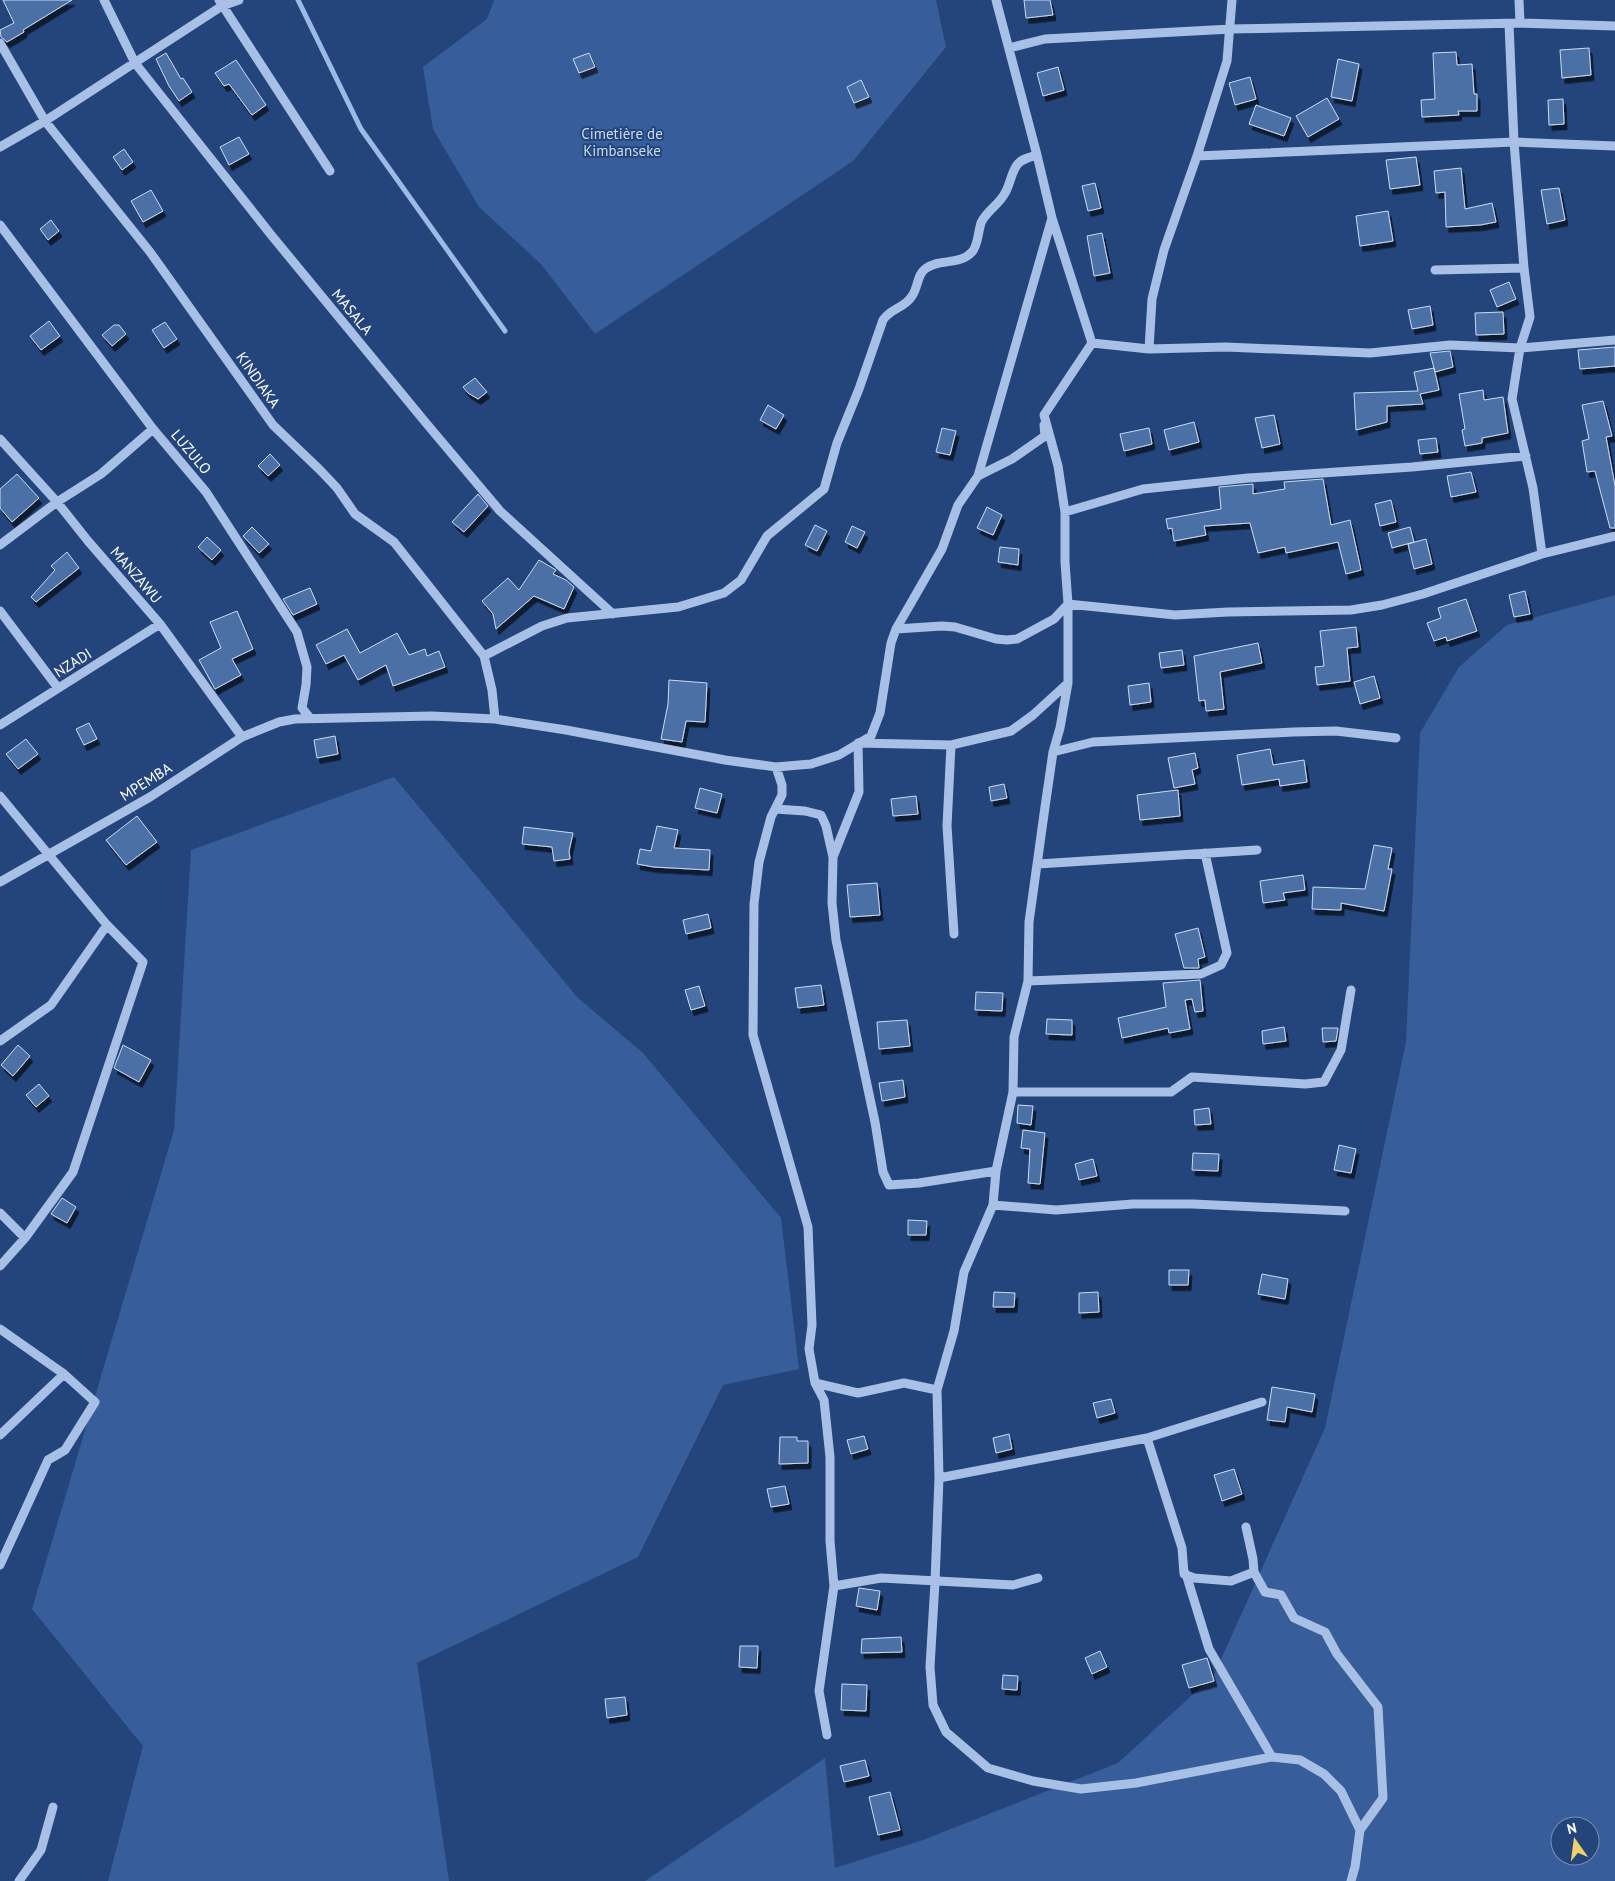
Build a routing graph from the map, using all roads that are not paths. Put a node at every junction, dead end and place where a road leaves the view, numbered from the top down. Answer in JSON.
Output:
{"nodes":[{"id":1,"x":104,"y":0,"type":"edge"},
{"id":2,"x":239,"y":0,"type":"edge"},
{"id":3,"x":996,"y":0,"type":"edge"},
{"id":4,"x":1232,"y":0,"type":"edge"},
{"id":5,"x":1519,"y":0,"type":"edge"},
{"id":6,"x":221,"y":3,"type":"edge"},
{"id":7,"x":1520,"y":23,"type":"junction"},
{"id":8,"x":1509,"y":24,"type":"junction"},
{"id":9,"x":1615,"y":26,"type":"edge"},
{"id":10,"x":1231,"y":29,"type":"junction"},
{"id":11,"x":0,"y":43,"type":"edge"},
{"id":12,"x":1009,"y":48,"type":"junction"},
{"id":13,"x":135,"y":63,"type":"junction"},
{"id":14,"x":45,"y":121,"type":"junction"},
{"id":15,"x":1514,"y":142,"type":"junction"},
{"id":16,"x":1615,"y":146,"type":"edge"},
{"id":17,"x":0,"y":147,"type":"edge"},
{"id":18,"x":1037,"y":155,"type":"junction"},
{"id":19,"x":1197,"y":156,"type":"junction"},
{"id":20,"x":330,"y":171,"type":"dead end"},
{"id":21,"x":1052,"y":218,"type":"junction"},
{"id":22,"x":0,"y":225,"type":"edge"},
{"id":23,"x":1524,"y":268,"type":"junction"},
{"id":24,"x":1435,"y":270,"type":"dead end"},
{"id":25,"x":1615,"y":340,"type":"edge"},
{"id":26,"x":1092,"y":343,"type":"junction"},
{"id":27,"x":1520,"y":348,"type":"junction"},
{"id":28,"x":1149,"y":350,"type":"junction"},
{"id":29,"x":1044,"y":415,"type":"junction"},
{"id":30,"x":153,"y":429,"type":"junction"},
{"id":31,"x":0,"y":439,"type":"edge"},
{"id":32,"x":1526,"y":456,"type":"junction"},
{"id":33,"x":978,"y":476,"type":"junction"},
{"id":34,"x":57,"y":502,"type":"junction"},
{"id":35,"x":1065,"y":512,"type":"junction"},
{"id":36,"x":1615,"y":536,"type":"edge"},
{"id":37,"x":0,"y":545,"type":"edge"},
{"id":38,"x":1542,"y":554,"type":"junction"},
{"id":39,"x":1068,"y":604,"type":"junction"},
{"id":40,"x":0,"y":612,"type":"edge"},
{"id":41,"x":612,"y":614,"type":"junction"},
{"id":42,"x":160,"y":624,"type":"junction"},
{"id":43,"x":896,"y":629,"type":"junction"},
{"id":44,"x":484,"y":656,"type":"junction"},
{"id":45,"x":1068,"y":683,"type":"junction"},
{"id":46,"x":58,"y":688,"type":"junction"},
{"id":47,"x":310,"y":718,"type":"junction"},
{"id":48,"x":495,"y":719,"type":"junction"},
{"id":49,"x":0,"y":725,"type":"edge"},
{"id":50,"x":242,"y":737,"type":"junction"},
{"id":51,"x":1396,"y":738,"type":"dead end"},
{"id":52,"x":858,"y":743,"type":"junction"},
{"id":53,"x":951,"y":745,"type":"junction"},
{"id":54,"x":1053,"y":752,"type":"junction"},
{"id":55,"x":776,"y":767,"type":"junction"},
{"id":56,"x":0,"y":796,"type":"edge"},
{"id":57,"x":775,"y":809,"type":"junction"},
{"id":58,"x":1257,"y":850,"type":"dead end"},
{"id":59,"x":1205,"y":853,"type":"junction"},
{"id":60,"x":48,"y":855,"type":"junction"},
{"id":61,"x":833,"y":857,"type":"junction"},
{"id":62,"x":1038,"y":864,"type":"junction"},
{"id":63,"x":0,"y":882,"type":"edge"},
{"id":64,"x":107,"y":925,"type":"junction"},
{"id":65,"x":954,"y":934,"type":"dead end"},
{"id":66,"x":1028,"y":981,"type":"junction"},
{"id":67,"x":1351,"y":990,"type":"dead end"},
{"id":68,"x":0,"y":1042,"type":"edge"},
{"id":69,"x":1013,"y":1092,"type":"junction"},
{"id":70,"x":996,"y":1171,"type":"junction"},
{"id":71,"x":993,"y":1205,"type":"junction"},
{"id":72,"x":1345,"y":1211,"type":"dead end"},
{"id":73,"x":0,"y":1213,"type":"edge"},
{"id":74,"x":25,"y":1238,"type":"junction"},
{"id":75,"x":0,"y":1266,"type":"edge"},
{"id":76,"x":0,"y":1329,"type":"edge"},
{"id":77,"x":64,"y":1374,"type":"junction"},
{"id":78,"x":815,"y":1383,"type":"junction"},
{"id":79,"x":938,"y":1390,"type":"junction"},
{"id":80,"x":1262,"y":1402,"type":"dead end"},
{"id":81,"x":0,"y":1435,"type":"edge"},
{"id":82,"x":1146,"y":1438,"type":"junction"},
{"id":83,"x":939,"y":1478,"type":"junction"},
{"id":84,"x":1246,"y":1527,"type":"dead end"},
{"id":85,"x":0,"y":1565,"type":"edge"},
{"id":86,"x":1254,"y":1572,"type":"junction"},
{"id":87,"x":1186,"y":1574,"type":"junction"},
{"id":88,"x":1038,"y":1578,"type":"dead end"},
{"id":89,"x":936,"y":1582,"type":"junction"},
{"id":90,"x":834,"y":1586,"type":"junction"},
{"id":91,"x":827,"y":1735,"type":"dead end"},
{"id":92,"x":1272,"y":1757,"type":"junction"},
{"id":93,"x":53,"y":1807,"type":"dead end"},
{"id":94,"x":1360,"y":1830,"type":"junction"},
{"id":95,"x":19,"y":1881,"type":"edge"},
{"id":96,"x":1351,"y":1881,"type":"edge"}],
"edges":[{"from":1,"to":13,"type":"street","name":"MASALA"},
{"from":2,"to":6,"type":"street"},
{"from":3,"to":12,"type":"street"},
{"from":4,"to":10,"type":"street"},
{"from":5,"to":7,"type":"street"},
{"from":6,"to":13,"type":"street"},
{"from":6,"to":20,"type":"street"},
{"from":7,"to":8,"type":"street"},
{"from":7,"to":9,"type":"street"},
{"from":8,"to":10,"type":"street"},
{"from":8,"to":15,"type":"street"},
{"from":10,"to":12,"type":"street"},
{"from":10,"to":19,"type":"street"},
{"from":11,"to":14,"type":"street","name":"KINDIAKA"},
{"from":12,"to":18,"type":"street"},
{"from":13,"to":14,"type":"street"},
{"from":13,"to":41,"type":"street","name":"MASALA"},
{"from":14,"to":17,"type":"street"},
{"from":14,"to":44,"type":"street","name":"KINDIAKA"},
{"from":15,"to":16,"type":"street"},
{"from":15,"to":19,"type":"street"},
{"from":15,"to":23,"type":"street"},
{"from":18,"to":21,"type":"street"},
{"from":18,"to":41,"type":"street"},
{"from":19,"to":28,"type":"street"},
{"from":21,"to":26,"type":"street"},
{"from":21,"to":33,"type":"street"},
{"from":22,"to":30,"type":"street","name":"LUZULO"},
{"from":23,"to":24,"type":"street"},
{"from":23,"to":27,"type":"street"},
{"from":25,"to":27,"type":"street"},
{"from":26,"to":28,"type":"street"},
{"from":26,"to":29,"type":"street"},
{"from":27,"to":28,"type":"street"},
{"from":27,"to":32,"type":"street"},
{"from":29,"to":33,"type":"street"},
{"from":29,"to":35,"type":"street"},
{"from":30,"to":34,"type":"street"},
{"from":30,"to":47,"type":"street","name":"LUZULO"},
{"from":31,"to":34,"type":"street","name":"MANZAWU"},
{"from":32,"to":35,"type":"street"},
{"from":32,"to":38,"type":"street"},
{"from":33,"to":43,"type":"street","name":"MPEMBA"},
{"from":34,"to":37,"type":"street"},
{"from":34,"to":42,"type":"street","name":"MANZAWU"},
{"from":35,"to":39,"type":"street"},
{"from":36,"to":38,"type":"street"},
{"from":38,"to":39,"type":"street"},
{"from":39,"to":43,"type":"street"},
{"from":39,"to":45,"type":"street"},
{"from":40,"to":46,"type":"street"},
{"from":41,"to":44,"type":"street"},
{"from":42,"to":46,"type":"street","name":"NZADI"},
{"from":42,"to":50,"type":"street","name":"MANZAWU"},
{"from":43,"to":52,"type":"street","name":"MPEMBA"},
{"from":44,"to":48,"type":"street","name":"KINDIAKA"},
{"from":45,"to":53,"type":"street"},
{"from":45,"to":54,"type":"street"},
{"from":46,"to":49,"type":"street","name":"NZADI"},
{"from":47,"to":48,"type":"street","name":"MPEMBA"},
{"from":47,"to":50,"type":"street","name":"MPEMBA"},
{"from":48,"to":55,"type":"street","name":"MPEMBA"},
{"from":50,"to":60,"type":"street","name":"MPEMBA"},
{"from":51,"to":54,"type":"street"},
{"from":52,"to":53,"type":"street"},
{"from":52,"to":55,"type":"street","name":"MPEMBA"},
{"from":52,"to":61,"type":"street"},
{"from":53,"to":65,"type":"street"},
{"from":54,"to":62,"type":"street"},
{"from":55,"to":57,"type":"street"},
{"from":56,"to":60,"type":"street"},
{"from":57,"to":61,"type":"street"},
{"from":57,"to":78,"type":"street"},
{"from":58,"to":59,"type":"street"},
{"from":59,"to":62,"type":"street"},
{"from":59,"to":66,"type":"street"},
{"from":60,"to":63,"type":"street","name":"MPEMBA"},
{"from":60,"to":64,"type":"street"},
{"from":61,"to":70,"type":"street"},
{"from":62,"to":66,"type":"street"},
{"from":64,"to":68,"type":"street"},
{"from":64,"to":74,"type":"street"},
{"from":66,"to":69,"type":"street"},
{"from":67,"to":69,"type":"street"},
{"from":69,"to":70,"type":"street"},
{"from":70,"to":71,"type":"street"},
{"from":71,"to":72,"type":"street"},
{"from":71,"to":79,"type":"street"},
{"from":73,"to":74,"type":"street"},
{"from":74,"to":75,"type":"street"},
{"from":76,"to":77,"type":"street"},
{"from":77,"to":81,"type":"street"},
{"from":77,"to":85,"type":"street"},
{"from":78,"to":79,"type":"street"},
{"from":78,"to":90,"type":"street"},
{"from":79,"to":83,"type":"street"},
{"from":80,"to":82,"type":"street"},
{"from":82,"to":83,"type":"street"},
{"from":82,"to":87,"type":"street"},
{"from":83,"to":89,"type":"street"},
{"from":84,"to":86,"type":"street"},
{"from":86,"to":87,"type":"street"},
{"from":86,"to":94,"type":"street"},
{"from":87,"to":92,"type":"street"},
{"from":88,"to":89,"type":"street"},
{"from":89,"to":90,"type":"street"},
{"from":89,"to":92,"type":"street"},
{"from":90,"to":91,"type":"street"},
{"from":92,"to":94,"type":"street"},
{"from":93,"to":95,"type":"street"},
{"from":94,"to":96,"type":"street"}]}
